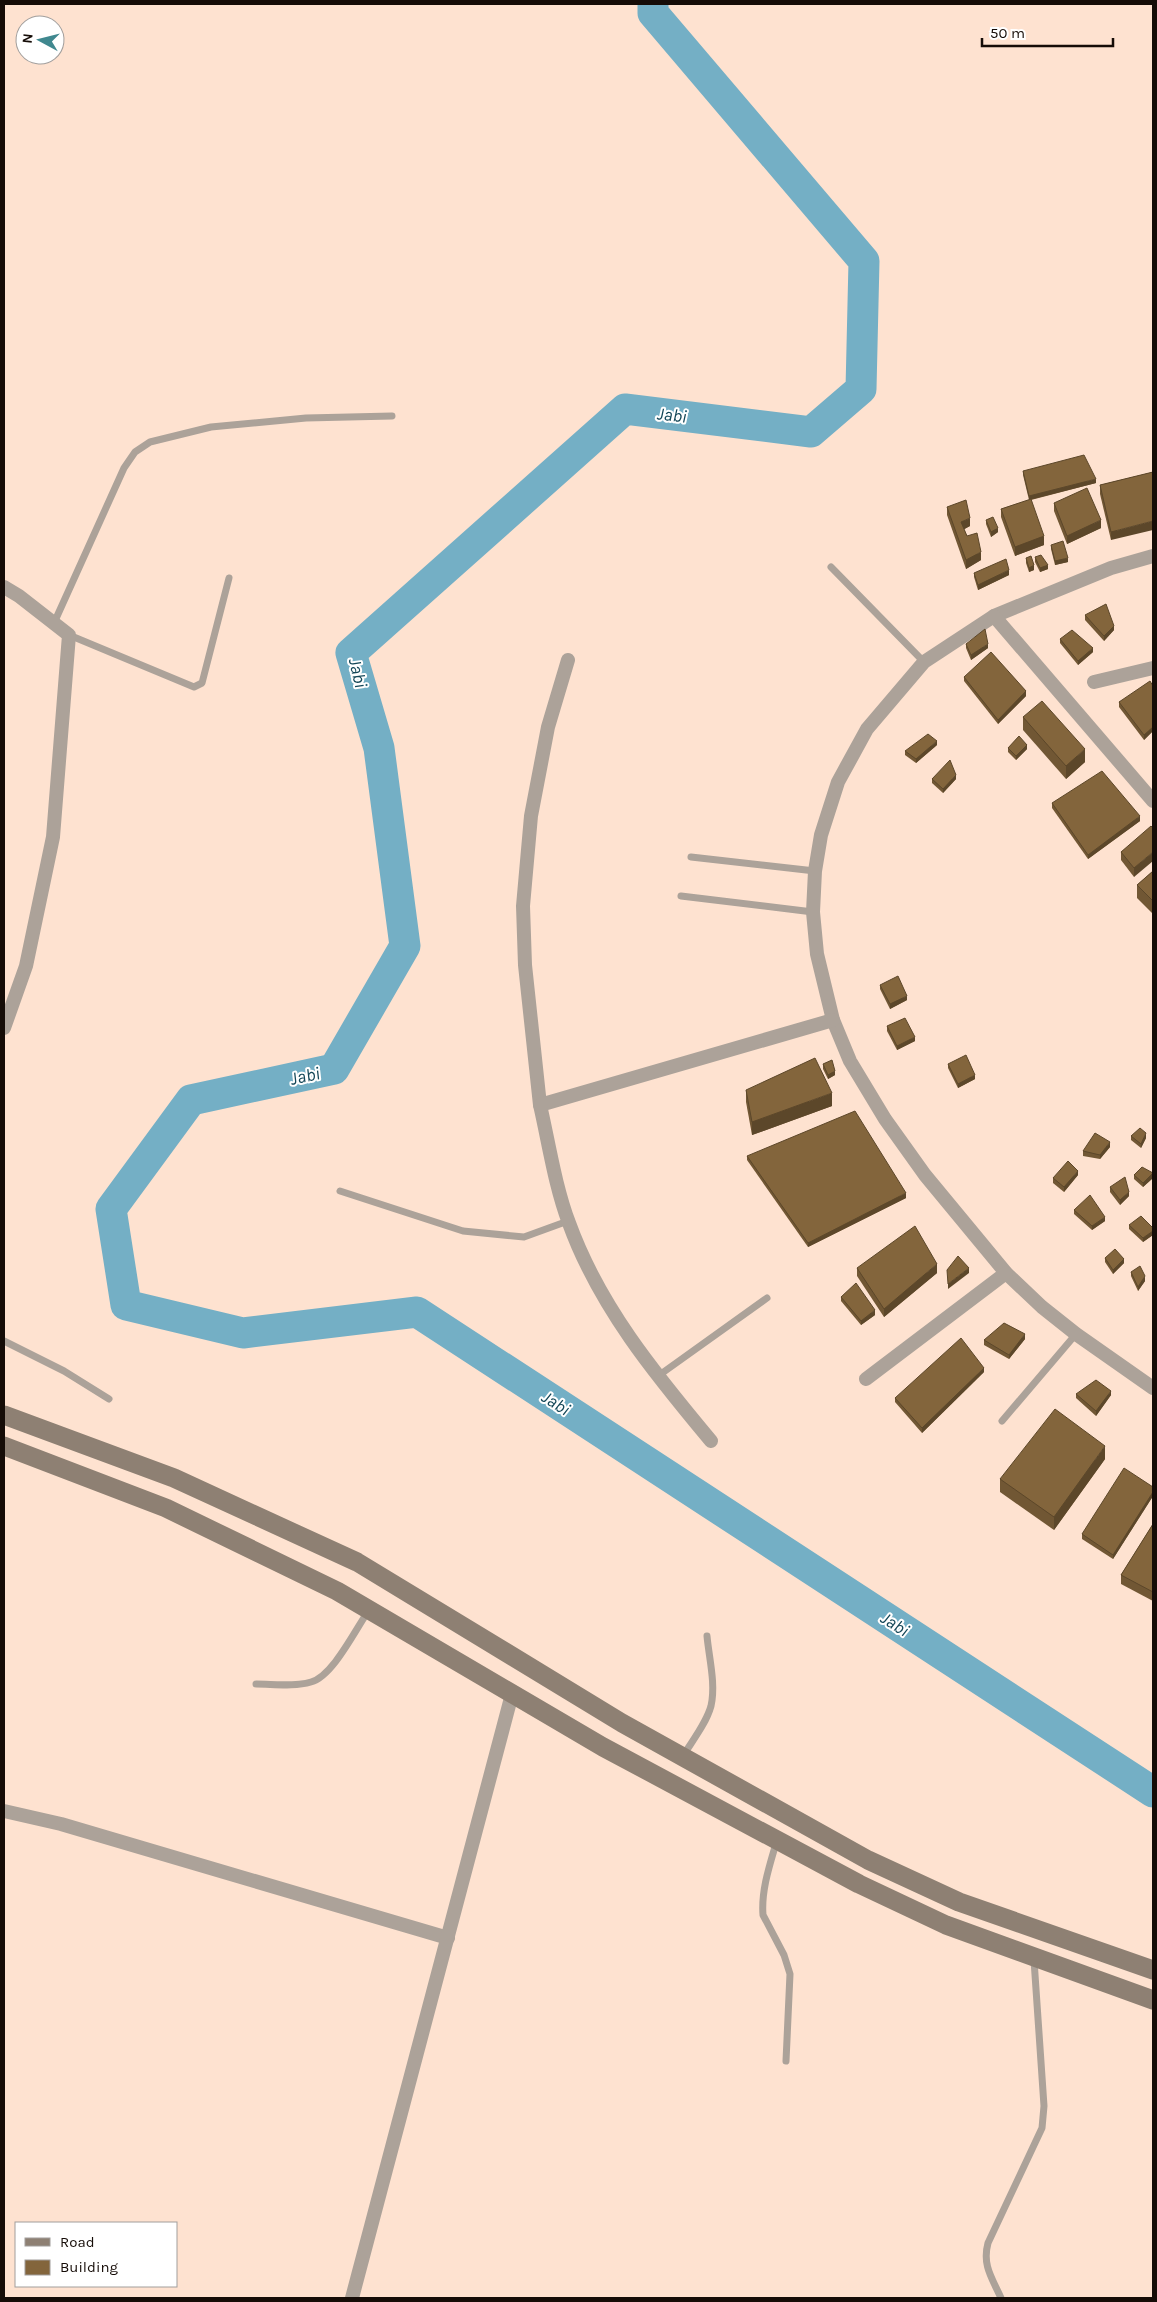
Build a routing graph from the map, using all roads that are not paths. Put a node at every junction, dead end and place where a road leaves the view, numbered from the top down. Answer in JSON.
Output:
{"nodes":[{"id":1,"x":392,"y":416,"type":"dead end"},
{"id":2,"x":1153,"y":556,"type":"edge"},
{"id":3,"x":831,"y":566,"type":"dead end"},
{"id":4,"x":229,"y":578,"type":"dead end"},
{"id":5,"x":4,"y":587,"type":"edge"},
{"id":6,"x":994,"y":616,"type":"junction"},
{"id":7,"x":54,"y":623,"type":"junction"},
{"id":8,"x":70,"y":635,"type":"junction"},
{"id":9,"x":568,"y":660,"type":"dead end"},
{"id":10,"x":924,"y":662,"type":"junction"},
{"id":11,"x":1153,"y":668,"type":"edge"},
{"id":12,"x":1094,"y":682,"type":"dead end"},
{"id":13,"x":1153,"y":801,"type":"edge"},
{"id":14,"x":691,"y":857,"type":"dead end"},
{"id":15,"x":814,"y":871,"type":"junction"},
{"id":16,"x":681,"y":896,"type":"dead end"},
{"id":17,"x":813,"y":912,"type":"junction"},
{"id":18,"x":833,"y":1020,"type":"junction"},
{"id":19,"x":4,"y":1028,"type":"edge"},
{"id":20,"x":540,"y":1105,"type":"junction"},
{"id":21,"x":340,"y":1191,"type":"dead end"},
{"id":22,"x":568,"y":1221,"type":"junction"},
{"id":23,"x":1006,"y":1273,"type":"junction"},
{"id":24,"x":767,"y":1298,"type":"dead end"},
{"id":25,"x":1076,"y":1334,"type":"junction"},
{"id":26,"x":4,"y":1341,"type":"edge"},
{"id":27,"x":658,"y":1376,"type":"junction"},
{"id":28,"x":866,"y":1379,"type":"dead end"},
{"id":29,"x":1153,"y":1388,"type":"edge"},
{"id":30,"x":109,"y":1400,"type":"dead end"},
{"id":31,"x":4,"y":1415,"type":"edge"},
{"id":32,"x":1002,"y":1421,"type":"dead end"},
{"id":33,"x":711,"y":1440,"type":"dead end"},
{"id":34,"x":4,"y":1446,"type":"edge"},
{"id":35,"x":369,"y":1610,"type":"junction"},
{"id":36,"x":707,"y":1636,"type":"dead end"},
{"id":37,"x":256,"y":1684,"type":"dead end"},
{"id":38,"x":512,"y":1694,"type":"junction"},
{"id":39,"x":683,"y":1757,"type":"junction"},
{"id":40,"x":4,"y":1811,"type":"edge"},
{"id":41,"x":777,"y":1840,"type":"junction"},
{"id":42,"x":448,"y":1938,"type":"junction"},
{"id":43,"x":1034,"y":1956,"type":"junction"},
{"id":44,"x":1153,"y":1970,"type":"edge"},
{"id":45,"x":1153,"y":2000,"type":"edge"},
{"id":46,"x":786,"y":2061,"type":"dead end"},
{"id":47,"x":352,"y":2298,"type":"edge"},
{"id":48,"x":1001,"y":2298,"type":"edge"}],
"edges":[{"from":1,"to":7,"type":"lane"},
{"from":2,"to":6,"type":"street"},
{"from":3,"to":10,"type":"lane"},
{"from":4,"to":8,"type":"lane"},
{"from":5,"to":7,"type":"street"},
{"from":6,"to":10,"type":"street"},
{"from":6,"to":13,"type":"street"},
{"from":7,"to":8,"type":"street"},
{"from":8,"to":19,"type":"street"},
{"from":9,"to":20,"type":"street"},
{"from":10,"to":15,"type":"street"},
{"from":11,"to":12,"type":"street"},
{"from":14,"to":15,"type":"lane"},
{"from":15,"to":17,"type":"street"},
{"from":16,"to":17,"type":"lane"},
{"from":17,"to":18,"type":"street"},
{"from":18,"to":20,"type":"street"},
{"from":18,"to":23,"type":"street"},
{"from":20,"to":22,"type":"street"},
{"from":21,"to":22,"type":"lane"},
{"from":22,"to":27,"type":"street"},
{"from":23,"to":25,"type":"street"},
{"from":23,"to":28,"type":"street"},
{"from":24,"to":27,"type":"lane"},
{"from":25,"to":29,"type":"street"},
{"from":25,"to":32,"type":"lane"},
{"from":26,"to":30,"type":"lane"},
{"from":27,"to":33,"type":"street"},
{"from":31,"to":39,"type":"main road"},
{"from":34,"to":35,"type":"main road"},
{"from":35,"to":37,"type":"lane"},
{"from":35,"to":38,"type":"main road"},
{"from":36,"to":39,"type":"lane"},
{"from":38,"to":41,"type":"main road"},
{"from":38,"to":42,"type":"street"},
{"from":39,"to":44,"type":"main road"},
{"from":40,"to":42,"type":"street"},
{"from":41,"to":43,"type":"main road"},
{"from":41,"to":46,"type":"lane"},
{"from":42,"to":47,"type":"street"},
{"from":43,"to":45,"type":"main road"},
{"from":43,"to":48,"type":"lane"}]}
